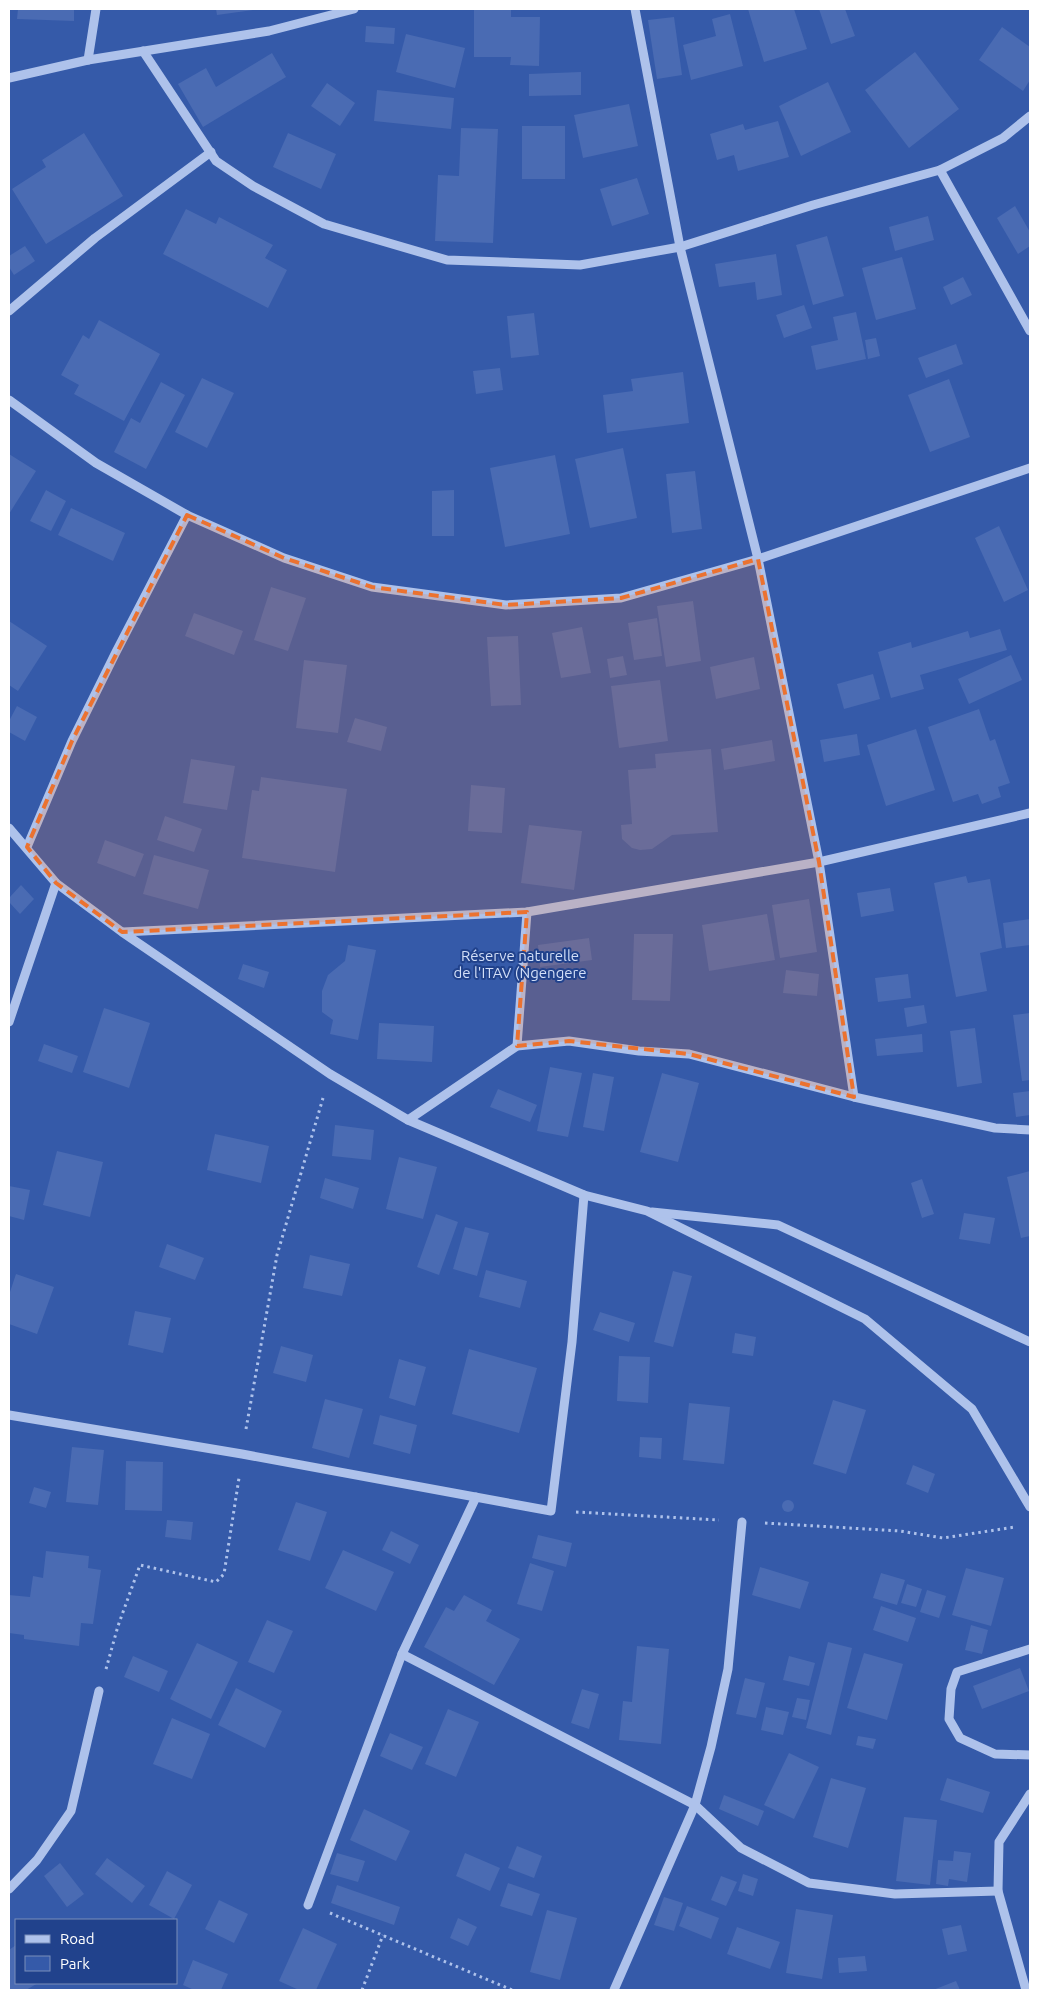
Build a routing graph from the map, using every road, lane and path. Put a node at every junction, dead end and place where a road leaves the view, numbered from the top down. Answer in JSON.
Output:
{"nodes":[{"id":1,"x":96,"y":9,"type":"edge"},
{"id":2,"x":354,"y":9,"type":"edge"},
{"id":3,"x":635,"y":9,"type":"edge"},
{"id":4,"x":142,"y":51,"type":"junction"},
{"id":5,"x":88,"y":60,"type":"junction"},
{"id":6,"x":9,"y":78,"type":"edge"},
{"id":7,"x":1030,"y":116,"type":"edge"},
{"id":8,"x":211,"y":152,"type":"junction"},
{"id":9,"x":940,"y":170,"type":"junction"},
{"id":10,"x":680,"y":247,"type":"junction"},
{"id":11,"x":9,"y":310,"type":"edge"},
{"id":12,"x":1030,"y":331,"type":"edge"},
{"id":13,"x":9,"y":400,"type":"edge"},
{"id":14,"x":1030,"y":468,"type":"edge"},
{"id":15,"x":187,"y":515,"type":"junction"},
{"id":16,"x":758,"y":559,"type":"junction"},
{"id":17,"x":1030,"y":813,"type":"edge"},
{"id":18,"x":9,"y":828,"type":"edge"},
{"id":19,"x":26,"y":847,"type":"junction"},
{"id":20,"x":819,"y":862,"type":"junction"},
{"id":21,"x":56,"y":883,"type":"junction"},
{"id":22,"x":527,"y":912,"type":"junction"},
{"id":23,"x":122,"y":932,"type":"junction"},
{"id":24,"x":9,"y":1022,"type":"edge"},
{"id":25,"x":518,"y":1046,"type":"junction"},
{"id":26,"x":330,"y":1074,"type":"junction"},
{"id":27,"x":854,"y":1097,"type":"junction"},
{"id":28,"x":408,"y":1120,"type":"junction"},
{"id":29,"x":1030,"y":1130,"type":"edge"},
{"id":30,"x":584,"y":1195,"type":"junction"},
{"id":31,"x":647,"y":1211,"type":"junction"},
{"id":32,"x":1030,"y":1342,"type":"edge"},
{"id":33,"x":9,"y":1415,"type":"edge"},
{"id":34,"x":242,"y":1454,"type":"junction"},
{"id":35,"x":476,"y":1497,"type":"junction"},
{"id":36,"x":1030,"y":1506,"type":"edge"},
{"id":37,"x":551,"y":1511,"type":"junction"},
{"id":38,"x":742,"y":1522,"type":"junction"},
{"id":39,"x":1022,"y":1526,"type":"dead end"},
{"id":40,"x":1030,"y":1650,"type":"edge"},
{"id":41,"x":402,"y":1654,"type":"junction"},
{"id":42,"x":99,"y":1691,"type":"joint"},
{"id":43,"x":1030,"y":1755,"type":"edge"},
{"id":44,"x":1030,"y":1794,"type":"edge"},
{"id":45,"x":695,"y":1805,"type":"junction"},
{"id":46,"x":9,"y":1889,"type":"edge"},
{"id":47,"x":998,"y":1891,"type":"junction"},
{"id":48,"x":308,"y":1905,"type":"joint"},
{"id":49,"x":383,"y":1934,"type":"junction"},
{"id":50,"x":362,"y":1990,"type":"edge"},
{"id":51,"x":512,"y":1990,"type":"edge"},
{"id":52,"x":614,"y":1990,"type":"edge"},
{"id":53,"x":1026,"y":1990,"type":"edge"}],
"edges":[{"from":1,"to":5,"type":"street"},
{"from":2,"to":4,"type":"street"},
{"from":3,"to":10,"type":"street"},
{"from":4,"to":5,"type":"street"},
{"from":4,"to":8,"type":"street"},
{"from":5,"to":6,"type":"street"},
{"from":7,"to":9,"type":"street"},
{"from":8,"to":10,"type":"street"},
{"from":8,"to":11,"type":"street"},
{"from":9,"to":10,"type":"street"},
{"from":9,"to":12,"type":"street"},
{"from":10,"to":16,"type":"street"},
{"from":13,"to":15,"type":"street"},
{"from":14,"to":16,"type":"street"},
{"from":15,"to":16,"type":"street"},
{"from":15,"to":19,"type":"street"},
{"from":16,"to":20,"type":"street"},
{"from":17,"to":20,"type":"street"},
{"from":18,"to":19,"type":"street"},
{"from":19,"to":21,"type":"street"},
{"from":20,"to":22,"type":"street"},
{"from":20,"to":27,"type":"street"},
{"from":21,"to":23,"type":"street"},
{"from":21,"to":24,"type":"street"},
{"from":22,"to":23,"type":"street"},
{"from":22,"to":25,"type":"street"},
{"from":23,"to":26,"type":"street"},
{"from":25,"to":27,"type":"street"},
{"from":25,"to":28,"type":"street"},
{"from":26,"to":28,"type":"street"},
{"from":26,"to":34,"type":"path"},
{"from":27,"to":29,"type":"street"},
{"from":28,"to":30,"type":"street"},
{"from":30,"to":31,"type":"street"},
{"from":30,"to":37,"type":"street"},
{"from":31,"to":32,"type":"street"},
{"from":31,"to":36,"type":"street"},
{"from":33,"to":34,"type":"street"},
{"from":34,"to":35,"type":"street"},
{"from":34,"to":42,"type":"path"},
{"from":35,"to":37,"type":"street"},
{"from":35,"to":41,"type":"street"},
{"from":37,"to":38,"type":"path"},
{"from":38,"to":39,"type":"path"},
{"from":38,"to":45,"type":"street"},
{"from":40,"to":43,"type":"street"},
{"from":41,"to":45,"type":"street"},
{"from":41,"to":48,"type":"street"},
{"from":42,"to":46,"type":"street"},
{"from":44,"to":47,"type":"street"},
{"from":45,"to":47,"type":"street"},
{"from":45,"to":52,"type":"street"},
{"from":47,"to":53,"type":"street"},
{"from":48,"to":49,"type":"path"},
{"from":49,"to":50,"type":"path"},
{"from":49,"to":51,"type":"path"}]}
